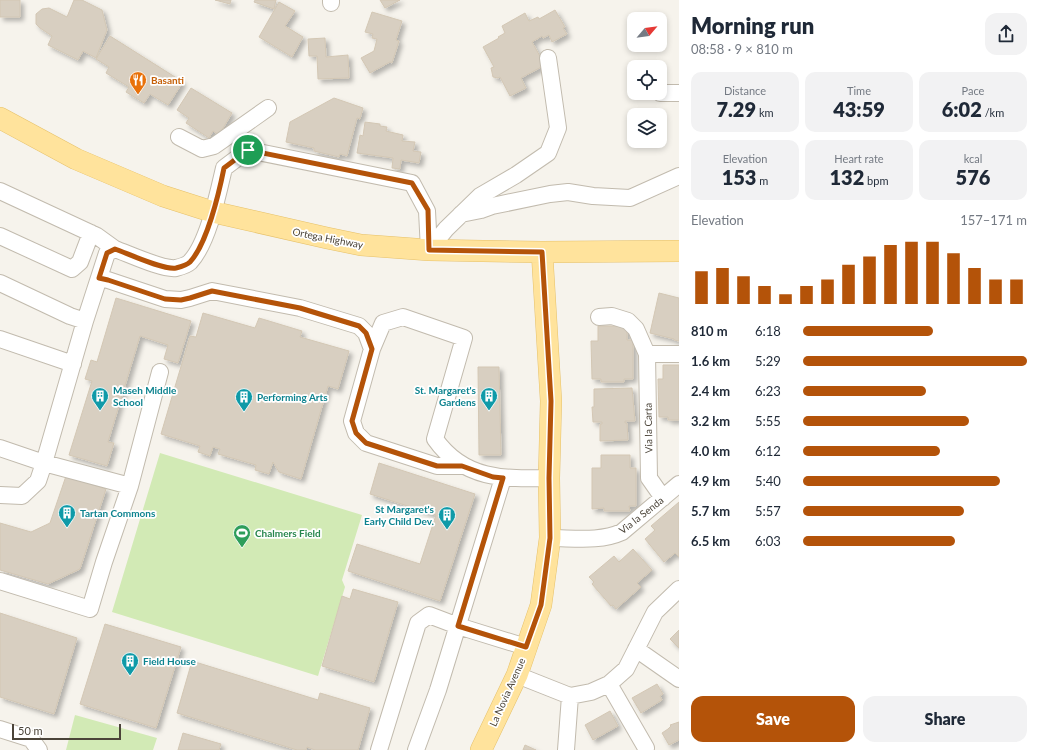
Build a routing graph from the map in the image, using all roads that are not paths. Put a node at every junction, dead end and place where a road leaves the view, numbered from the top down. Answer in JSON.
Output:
{"nodes":[{"id":1,"x":548,"y":58,"type":"dead end"},
{"id":2,"x":667,"y":93,"type":"edge"},
{"id":3,"x":679,"y":93,"type":"edge"},
{"id":4,"x":268,"y":108,"type":"dead end"},
{"id":5,"x":0,"y":118,"type":"edge"},
{"id":6,"x":178,"y":137,"type":"dead end"},
{"id":7,"x":679,"y":176,"type":"edge"},
{"id":8,"x":0,"y":191,"type":"edge"},
{"id":9,"x":213,"y":212,"type":"junction"},
{"id":10,"x":461,"y":214,"type":"junction"},
{"id":11,"x":91,"y":233,"type":"junction"},
{"id":12,"x":0,"y":236,"type":"edge"},
{"id":13,"x":115,"y":249,"type":"junction"},
{"id":14,"x":429,"y":250,"type":"junction"},
{"id":15,"x":679,"y":251,"type":"edge"},
{"id":16,"x":542,"y":252,"type":"junction"},
{"id":17,"x":99,"y":278,"type":"junction"},
{"id":18,"x":0,"y":283,"type":"edge"},
{"id":19,"x":599,"y":318,"type":"dead end"},
{"id":20,"x":85,"y":321,"type":"junction"},
{"id":21,"x":0,"y":339,"type":"edge"},
{"id":22,"x":372,"y":349,"type":"junction"},
{"id":23,"x":647,"y":354,"type":"junction"},
{"id":24,"x":679,"y":354,"type":"edge"},
{"id":25,"x":73,"y":364,"type":"junction"},
{"id":26,"x":160,"y":372,"type":"dead end"},
{"id":27,"x":0,"y":448,"type":"edge"},
{"id":28,"x":44,"y":463,"type":"junction"},
{"id":29,"x":462,"y":466,"type":"junction"},
{"id":30,"x":503,"y":478,"type":"junction"},
{"id":31,"x":549,"y":478,"type":"junction"},
{"id":32,"x":679,"y":484,"type":"edge"},
{"id":33,"x":130,"y":486,"type":"junction"},
{"id":34,"x":0,"y":495,"type":"edge"},
{"id":35,"x":662,"y":498,"type":"junction"},
{"id":36,"x":550,"y":538,"type":"junction"},
{"id":37,"x":0,"y":581,"type":"edge"},
{"id":38,"x":679,"y":589,"type":"edge"},
{"id":39,"x":458,"y":626,"type":"junction"},
{"id":40,"x":526,"y":647,"type":"junction"},
{"id":41,"x":636,"y":649,"type":"junction"},
{"id":42,"x":517,"y":675,"type":"junction"},
{"id":43,"x":679,"y":679,"type":"edge"},
{"id":44,"x":609,"y":684,"type":"junction"},
{"id":45,"x":570,"y":696,"type":"junction"},
{"id":46,"x":0,"y":729,"type":"edge"},
{"id":47,"x":646,"y":748,"type":"dead end"},
{"id":48,"x":39,"y":750,"type":"edge"},
{"id":49,"x":379,"y":750,"type":"edge"},
{"id":50,"x":416,"y":750,"type":"edge"},
{"id":51,"x":481,"y":750,"type":"edge"},
{"id":52,"x":566,"y":750,"type":"edge"}],
"edges":[{"from":1,"to":10,"type":"street"},
{"from":2,"to":3,"type":"street"},
{"from":4,"to":6,"type":"street"},
{"from":5,"to":9,"type":"main road","name":"Ortega Highway"},
{"from":7,"to":10,"type":"street"},
{"from":8,"to":11,"type":"street"},
{"from":9,"to":13,"type":"street"},
{"from":9,"to":14,"type":"main road","name":"Ortega Highway"},
{"from":9,"to":14,"type":"street"},
{"from":10,"to":14,"type":"street"},
{"from":11,"to":12,"type":"street"},
{"from":11,"to":13,"type":"street"},
{"from":13,"to":17,"type":"street"},
{"from":14,"to":16,"type":"main road","name":"Ortega Highway"},
{"from":15,"to":16,"type":"main road","name":"Ortega Highway"},
{"from":16,"to":31,"type":"main road","name":"La Novia Avenue"},
{"from":17,"to":20,"type":"street"},
{"from":17,"to":22,"type":"street"},
{"from":18,"to":20,"type":"street"},
{"from":19,"to":23,"type":"street"},
{"from":20,"to":25,"type":"street"},
{"from":21,"to":25,"type":"street"},
{"from":22,"to":29,"type":"street"},
{"from":22,"to":29,"type":"street"},
{"from":23,"to":24,"type":"street"},
{"from":23,"to":35,"type":"street","name":"Via la Carta"},
{"from":25,"to":28,"type":"street"},
{"from":26,"to":33,"type":"street"},
{"from":27,"to":28,"type":"street"},
{"from":28,"to":33,"type":"street"},
{"from":28,"to":34,"type":"street"},
{"from":29,"to":30,"type":"street"},
{"from":30,"to":31,"type":"street"},
{"from":30,"to":39,"type":"street"},
{"from":31,"to":36,"type":"main road","name":"La Novia Avenue"},
{"from":32,"to":35,"type":"street","name":"Via la Senda"},
{"from":33,"to":37,"type":"street"},
{"from":35,"to":36,"type":"street","name":"Via la Senda"},
{"from":36,"to":40,"type":"main road","name":"La Novia Avenue"},
{"from":38,"to":41,"type":"street"},
{"from":39,"to":40,"type":"street"},
{"from":39,"to":49,"type":"street"},
{"from":39,"to":50,"type":"street"},
{"from":40,"to":42,"type":"main road","name":"La Novia Avenue"},
{"from":41,"to":43,"type":"street"},
{"from":41,"to":44,"type":"street"},
{"from":42,"to":45,"type":"street"},
{"from":42,"to":51,"type":"main road","name":"La Novia Avenue"},
{"from":44,"to":45,"type":"street"},
{"from":44,"to":47,"type":"street"},
{"from":45,"to":52,"type":"street"},
{"from":46,"to":48,"type":"street"}]}
